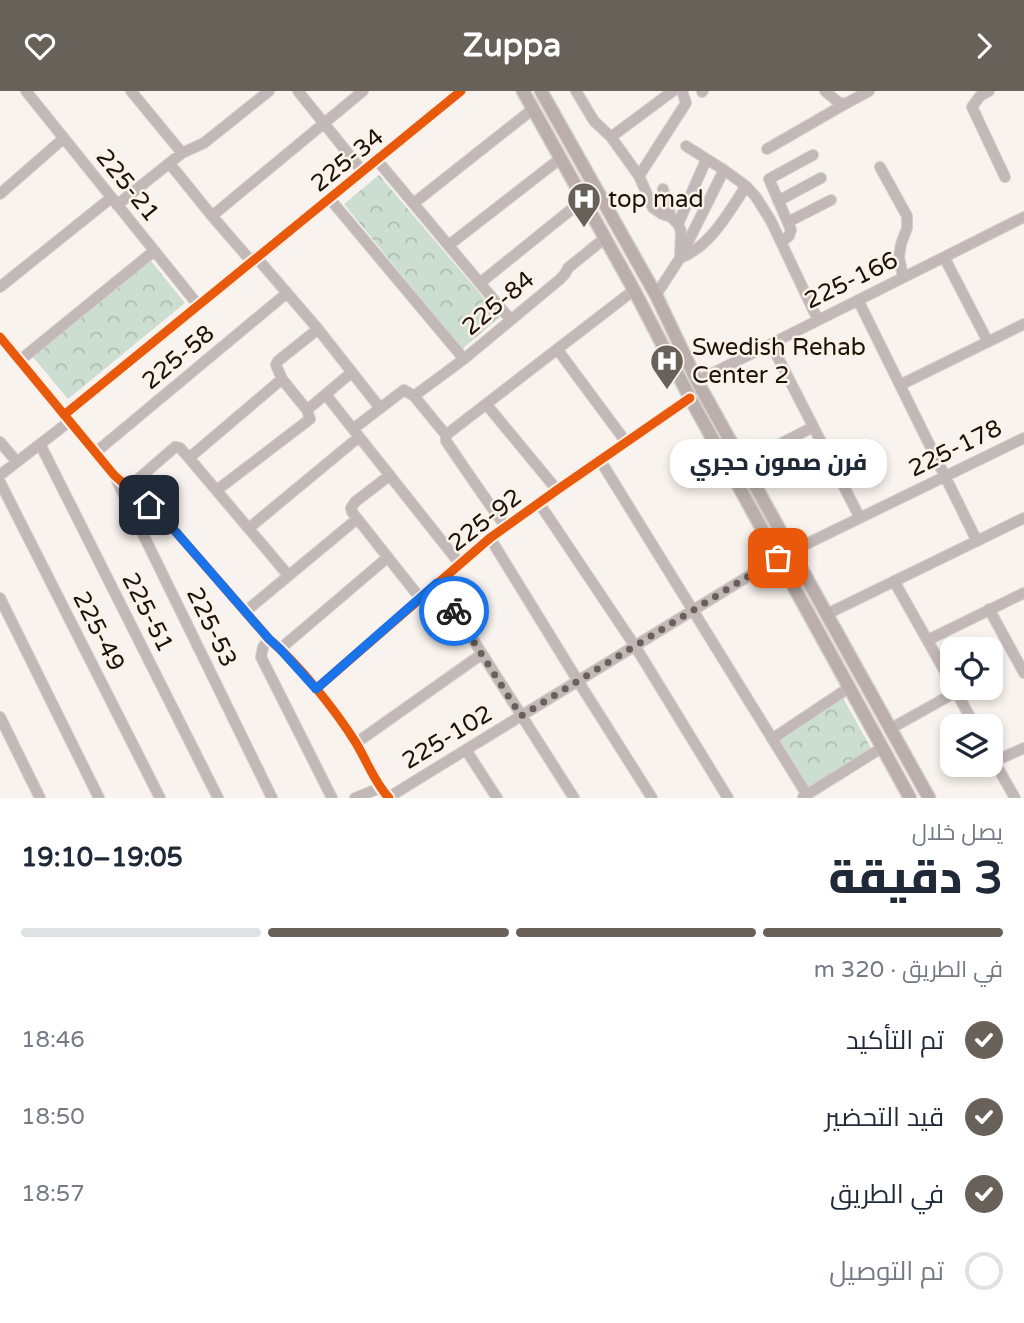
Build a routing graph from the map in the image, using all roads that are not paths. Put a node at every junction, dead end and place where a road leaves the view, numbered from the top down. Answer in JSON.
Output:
{"nodes":[{"id":1,"x":26,"y":91,"type":"edge"},
{"id":2,"x":132,"y":91,"type":"edge"},
{"id":3,"x":269,"y":91,"type":"edge"},
{"id":4,"x":298,"y":91,"type":"edge"},
{"id":5,"x":363,"y":91,"type":"edge"},
{"id":6,"x":461,"y":91,"type":"edge"},
{"id":7,"x":541,"y":91,"type":"edge"},
{"id":8,"x":590,"y":91,"type":"edge"},
{"id":9,"x":673,"y":91,"type":"edge"},
{"id":10,"x":682,"y":91,"type":"edge"},
{"id":11,"x":825,"y":91,"type":"edge"},
{"id":12,"x":869,"y":91,"type":"edge"},
{"id":13,"x":989,"y":91,"type":"edge"},
{"id":14,"x":528,"y":93,"type":"edge"},
{"id":15,"x":578,"y":94,"type":"edge"},
{"id":16,"x":845,"y":104,"type":"junction"},
{"id":17,"x":533,"y":109,"type":"junction"},
{"id":18,"x":325,"y":124,"type":"junction"},
{"id":19,"x":611,"y":137,"type":"junction"},
{"id":20,"x":64,"y":138,"type":"junction"},
{"id":21,"x":686,"y":146,"type":"dead end"},
{"id":22,"x":767,"y":149,"type":"dead end"},
{"id":23,"x":182,"y":153,"type":"junction"},
{"id":24,"x":813,"y":155,"type":"dead end"},
{"id":25,"x":561,"y":158,"type":"junction"},
{"id":26,"x":377,"y":160,"type":"junction"},
{"id":27,"x":706,"y":160,"type":"junction"},
{"id":28,"x":170,"y":164,"type":"junction"},
{"id":29,"x":880,"y":167,"type":"dead end"},
{"id":30,"x":724,"y":170,"type":"junction"},
{"id":31,"x":363,"y":172,"type":"junction"},
{"id":32,"x":639,"y":176,"type":"junction"},
{"id":33,"x":1005,"y":177,"type":"dead end"},
{"id":34,"x":821,"y":178,"type":"dead end"},
{"id":35,"x":746,"y":186,"type":"junction"},
{"id":36,"x":663,"y":189,"type":"dead end"},
{"id":37,"x":0,"y":194,"type":"edge"},
{"id":38,"x":330,"y":199,"type":"junction"},
{"id":39,"x":583,"y":199,"type":"junction"},
{"id":40,"x":831,"y":200,"type":"dead end"},
{"id":41,"x":114,"y":201,"type":"junction"},
{"id":42,"x":778,"y":201,"type":"junction"},
{"id":43,"x":414,"y":203,"type":"junction"},
{"id":44,"x":212,"y":216,"type":"junction"},
{"id":45,"x":1024,"y":217,"type":"edge"},
{"id":46,"x":675,"y":221,"type":"junction"},
{"id":47,"x":788,"y":222,"type":"junction"},
{"id":48,"x":605,"y":238,"type":"junction"},
{"id":49,"x":781,"y":242,"type":"junction"},
{"id":50,"x":449,"y":245,"type":"junction"},
{"id":51,"x":154,"y":251,"type":"junction"},
{"id":52,"x":944,"y":257,"type":"junction"},
{"id":53,"x":680,"y":258,"type":"junction"},
{"id":54,"x":254,"y":259,"type":"junction"},
{"id":55,"x":904,"y":278,"type":"junction"},
{"id":56,"x":480,"y":283,"type":"junction"},
{"id":57,"x":0,"y":287,"type":"edge"},
{"id":58,"x":634,"y":290,"type":"junction"},
{"id":59,"x":287,"y":293,"type":"junction"},
{"id":60,"x":656,"y":295,"type":"junction"},
{"id":61,"x":858,"y":300,"type":"junction"},
{"id":62,"x":198,"y":305,"type":"junction"},
{"id":63,"x":510,"y":320,"type":"junction"},
{"id":64,"x":818,"y":320,"type":"junction"},
{"id":65,"x":1024,"y":324,"type":"edge"},
{"id":66,"x":318,"y":330,"type":"junction"},
{"id":67,"x":0,"y":337,"type":"edge"},
{"id":68,"x":988,"y":342,"type":"junction"},
{"id":69,"x":771,"y":344,"type":"junction"},
{"id":70,"x":557,"y":349,"type":"junction"},
{"id":71,"x":464,"y":359,"type":"junction"},
{"id":72,"x":19,"y":361,"type":"junction"},
{"id":73,"x":352,"y":372,"type":"junction"},
{"id":74,"x":282,"y":379,"type":"junction"},
{"id":75,"x":697,"y":381,"type":"junction"},
{"id":76,"x":900,"y":385,"type":"junction"},
{"id":77,"x":411,"y":394,"type":"junction"},
{"id":78,"x":326,"y":395,"type":"junction"},
{"id":79,"x":690,"y":398,"type":"junction"},
{"id":80,"x":486,"y":404,"type":"junction"},
{"id":81,"x":380,"y":408,"type":"junction"},
{"id":82,"x":307,"y":410,"type":"junction"},
{"id":83,"x":67,"y":418,"type":"junction"},
{"id":84,"x":813,"y":427,"type":"junction"},
{"id":85,"x":356,"y":433,"type":"junction"},
{"id":86,"x":446,"y":435,"type":"junction"},
{"id":87,"x":1024,"y":438,"type":"edge"},
{"id":88,"x":0,"y":442,"type":"edge"},
{"id":89,"x":626,"y":442,"type":"junction"},
{"id":90,"x":40,"y":444,"type":"junction"},
{"id":91,"x":96,"y":452,"type":"junction"},
{"id":92,"x":189,"y":458,"type":"junction"},
{"id":93,"x":600,"y":460,"type":"junction"},
{"id":94,"x":17,"y":462,"type":"junction"},
{"id":95,"x":743,"y":463,"type":"junction"},
{"id":96,"x":0,"y":475,"type":"edge"},
{"id":97,"x":114,"y":475,"type":"junction"},
{"id":98,"x":390,"y":475,"type":"junction"},
{"id":99,"x":945,"y":476,"type":"junction"},
{"id":100,"x":0,"y":482,"type":"edge"},
{"id":101,"x":129,"y":487,"type":"junction"},
{"id":102,"x":217,"y":490,"type":"junction"},
{"id":103,"x":557,"y":490,"type":"junction"},
{"id":104,"x":539,"y":503,"type":"junction"},
{"id":105,"x":355,"y":516,"type":"junction"},
{"id":106,"x":860,"y":518,"type":"junction"},
{"id":107,"x":1024,"y":518,"type":"edge"},
{"id":108,"x":506,"y":527,"type":"junction"},
{"id":109,"x":249,"y":528,"type":"junction"},
{"id":110,"x":490,"y":538,"type":"junction"},
{"id":111,"x":978,"y":541,"type":"junction"},
{"id":112,"x":792,"y":551,"type":"junction"},
{"id":113,"x":388,"y":557,"type":"junction"},
{"id":114,"x":778,"y":558,"type":"junction"},
{"id":115,"x":460,"y":564,"type":"junction"},
{"id":116,"x":288,"y":575,"type":"junction"},
{"id":117,"x":894,"y":581,"type":"junction"},
{"id":118,"x":437,"y":583,"type":"junction"},
{"id":119,"x":1024,"y":593,"type":"edge"},
{"id":120,"x":0,"y":598,"type":"edge"},
{"id":121,"x":420,"y":598,"type":"junction"},
{"id":122,"x":989,"y":609,"type":"junction"},
{"id":123,"x":246,"y":611,"type":"junction"},
{"id":124,"x":693,"y":611,"type":"junction"},
{"id":125,"x":827,"y":614,"type":"junction"},
{"id":126,"x":269,"y":639,"type":"junction"},
{"id":127,"x":928,"y":641,"type":"junction"},
{"id":128,"x":635,"y":646,"type":"junction"},
{"id":129,"x":280,"y":649,"type":"junction"},
{"id":130,"x":482,"y":655,"type":"junction"},
{"id":131,"x":940,"y":663,"type":"edge"},
{"id":132,"x":1024,"y":673,"type":"edge"},
{"id":133,"x":578,"y":681,"type":"junction"},
{"id":134,"x":850,"y":687,"type":"junction"},
{"id":135,"x":316,"y":689,"type":"junction"},
{"id":136,"x":870,"y":693,"type":"junction"},
{"id":137,"x":940,"y":697,"type":"edge"},
{"id":138,"x":857,"y":700,"type":"junction"},
{"id":139,"x":521,"y":716,"type":"junction"},
{"id":140,"x":0,"y":717,"type":"edge"},
{"id":141,"x":890,"y":729,"type":"junction"},
{"id":142,"x":772,"y":739,"type":"junction"},
{"id":143,"x":356,"y":743,"type":"junction"},
{"id":144,"x":883,"y":747,"type":"junction"},
{"id":145,"x":1024,"y":748,"type":"edge"},
{"id":146,"x":466,"y":750,"type":"junction"},
{"id":147,"x":1003,"y":755,"type":"edge"},
{"id":148,"x":1003,"y":776,"type":"edge"},
{"id":149,"x":380,"y":789,"type":"junction"},
{"id":150,"x":805,"y":797,"type":"edge"},
{"id":151,"x":40,"y":798,"type":"edge"},
{"id":152,"x":99,"y":798,"type":"edge"},
{"id":153,"x":160,"y":798,"type":"edge"},
{"id":154,"x":218,"y":798,"type":"edge"},
{"id":155,"x":272,"y":798,"type":"edge"},
{"id":156,"x":332,"y":798,"type":"edge"},
{"id":157,"x":355,"y":798,"type":"edge"},
{"id":158,"x":389,"y":798,"type":"edge"},
{"id":159,"x":496,"y":798,"type":"edge"},
{"id":160,"x":574,"y":798,"type":"edge"},
{"id":161,"x":653,"y":798,"type":"edge"},
{"id":162,"x":728,"y":798,"type":"edge"},
{"id":163,"x":910,"y":798,"type":"edge"},
{"id":164,"x":929,"y":798,"type":"edge"},
{"id":165,"x":1015,"y":798,"type":"edge"}],
"edges":[{"from":1,"to":20,"type":"street","name":"225-21"},
{"from":2,"to":23,"type":"street"},
{"from":3,"to":23,"type":"street"},
{"from":4,"to":18,"type":"street"},
{"from":5,"to":18,"type":"street"},
{"from":6,"to":26,"type":"street","name":"225-34"},
{"from":7,"to":60,"type":"main road"},
{"from":8,"to":15,"type":"street"},
{"from":9,"to":19,"type":"street"},
{"from":10,"to":32,"type":"street"},
{"from":11,"to":16,"type":"street"},
{"from":12,"to":16,"type":"street"},
{"from":13,"to":33,"type":"street"},
{"from":14,"to":17,"type":"main road"},
{"from":15,"to":19,"type":"street"},
{"from":16,"to":22,"type":"street"},
{"from":17,"to":25,"type":"main road"},
{"from":17,"to":43,"type":"street"},
{"from":18,"to":31,"type":"street"},
{"from":18,"to":44,"type":"street"},
{"from":19,"to":32,"type":"street"},
{"from":20,"to":37,"type":"street"},
{"from":20,"to":41,"type":"street","name":"225-21"},
{"from":21,"to":27,"type":"street"},
{"from":23,"to":28,"type":"street"},
{"from":24,"to":42,"type":"street"},
{"from":25,"to":39,"type":"main road"},
{"from":25,"to":50,"type":"street"},
{"from":26,"to":31,"type":"street","name":"225-34"},
{"from":26,"to":43,"type":"street"},
{"from":27,"to":30,"type":"street"},
{"from":27,"to":46,"type":"street"},
{"from":28,"to":41,"type":"street"},
{"from":28,"to":44,"type":"street"},
{"from":29,"to":55,"type":"street"},
{"from":30,"to":35,"type":"street"},
{"from":30,"to":53,"type":"street"},
{"from":31,"to":38,"type":"street","name":"225-34"},
{"from":32,"to":46,"type":"street"},
{"from":34,"to":42,"type":"street"},
{"from":35,"to":49,"type":"street"},
{"from":35,"to":53,"type":"street"},
{"from":36,"to":46,"type":"street"},
{"from":38,"to":54,"type":"street","name":"225-34"},
{"from":38,"to":71,"type":"street"},
{"from":39,"to":48,"type":"main road"},
{"from":39,"to":56,"type":"street"},
{"from":40,"to":47,"type":"street"},
{"from":41,"to":51,"type":"street","name":"225-21"},
{"from":41,"to":57,"type":"street"},
{"from":42,"to":47,"type":"street"},
{"from":43,"to":50,"type":"street"},
{"from":44,"to":54,"type":"street"},
{"from":45,"to":52,"type":"street","name":"225-166"},
{"from":46,"to":53,"type":"street"},
{"from":47,"to":49,"type":"street"},
{"from":48,"to":58,"type":"main road"},
{"from":48,"to":63,"type":"street","name":"225-84"},
{"from":49,"to":64,"type":"street"},
{"from":50,"to":56,"type":"street"},
{"from":51,"to":62,"type":"street","name":"225-21"},
{"from":51,"to":72,"type":"street"},
{"from":52,"to":55,"type":"street","name":"225-166"},
{"from":52,"to":68,"type":"street"},
{"from":53,"to":60,"type":"street"},
{"from":54,"to":59,"type":"street"},
{"from":54,"to":62,"type":"street","name":"225-34"},
{"from":55,"to":61,"type":"street","name":"225-166"},
{"from":56,"to":63,"type":"street"},
{"from":58,"to":70,"type":"street"},
{"from":58,"to":79,"type":"main road"},
{"from":59,"to":66,"type":"street"},
{"from":59,"to":91,"type":"street","name":"225-58"},
{"from":60,"to":75,"type":"main road"},
{"from":61,"to":64,"type":"street","name":"225-166"},
{"from":61,"to":76,"type":"street"},
{"from":62,"to":83,"type":"street","name":"225-34"},
{"from":63,"to":71,"type":"street","name":"225-84"},
{"from":64,"to":69,"type":"street","name":"225-166"},
{"from":65,"to":68,"type":"street"},
{"from":66,"to":73,"type":"street"},
{"from":66,"to":74,"type":"street"},
{"from":67,"to":72,"type":"street"},
{"from":68,"to":76,"type":"street"},
{"from":69,"to":75,"type":"street","name":"225-166"},
{"from":69,"to":84,"type":"street"},
{"from":70,"to":80,"type":"street"},
{"from":70,"to":89,"type":"street"},
{"from":71,"to":77,"type":"street","name":"225-84"},
{"from":72,"to":83,"type":"street"},
{"from":73,"to":78,"type":"street"},
{"from":73,"to":81,"type":"street"},
{"from":74,"to":82,"type":"street"},
{"from":74,"to":92,"type":"street"},
{"from":75,"to":95,"type":"main road"},
{"from":76,"to":99,"type":"street"},
{"from":77,"to":81,"type":"street","name":"225-84"},
{"from":77,"to":86,"type":"street"},
{"from":78,"to":82,"type":"street"},
{"from":78,"to":85,"type":"street"},
{"from":79,"to":89,"type":"street","name":"225-92"},
{"from":79,"to":114,"type":"main road"},
{"from":80,"to":86,"type":"street"},
{"from":80,"to":103,"type":"street"},
{"from":81,"to":85,"type":"street","name":"225-84"},
{"from":82,"to":102,"type":"street"},
{"from":83,"to":90,"type":"street","name":"225-34"},
{"from":83,"to":91,"type":"street"},
{"from":84,"to":95,"type":"street"},
{"from":84,"to":106,"type":"street"},
{"from":85,"to":98,"type":"street"},
{"from":85,"to":109,"type":"street","name":"225-84"},
{"from":86,"to":108,"type":"street"},
{"from":87,"to":99,"type":"street","name":"225-178"},
{"from":88,"to":94,"type":"street"},
{"from":89,"to":93,"type":"street","name":"225-92"},
{"from":90,"to":94,"type":"street","name":"225-34"},
{"from":90,"to":154,"type":"street","name":"225-51"},
{"from":91,"to":97,"type":"street"},
{"from":92,"to":101,"type":"street"},
{"from":92,"to":102,"type":"street"},
{"from":93,"to":103,"type":"street","name":"225-92"},
{"from":93,"to":124,"type":"street"},
{"from":94,"to":96,"type":"street","name":"225-34"},
{"from":95,"to":112,"type":"main road"},
{"from":97,"to":101,"type":"street"},
{"from":97,"to":155,"type":"street","name":"225-53"},
{"from":98,"to":105,"type":"street"},
{"from":98,"to":115,"type":"street"},
{"from":99,"to":106,"type":"street","name":"225-178"},
{"from":99,"to":111,"type":"street"},
{"from":100,"to":153,"type":"street","name":"225-49"},
{"from":101,"to":123,"type":"street"},
{"from":102,"to":109,"type":"street"},
{"from":103,"to":104,"type":"street","name":"225-92"},
{"from":104,"to":108,"type":"street","name":"225-92"},
{"from":104,"to":128,"type":"street"},
{"from":105,"to":113,"type":"street"},
{"from":105,"to":116,"type":"street"},
{"from":106,"to":112,"type":"street","name":"225-178"},
{"from":107,"to":111,"type":"street"},
{"from":108,"to":110,"type":"street","name":"225-92"},
{"from":109,"to":116,"type":"street"},
{"from":110,"to":115,"type":"street","name":"225-92"},
{"from":110,"to":133,"type":"street"},
{"from":111,"to":117,"type":"street"},
{"from":112,"to":125,"type":"main road"},
{"from":113,"to":121,"type":"street"},
{"from":113,"to":129,"type":"street"},
{"from":114,"to":124,"type":"street","name":"225-102"},
{"from":114,"to":134,"type":"main road"},
{"from":115,"to":118,"type":"street","name":"225-92"},
{"from":116,"to":123,"type":"street"},
{"from":117,"to":125,"type":"street"},
{"from":117,"to":127,"type":"street"},
{"from":118,"to":121,"type":"street","name":"225-92"},
{"from":118,"to":130,"type":"street"},
{"from":119,"to":122,"type":"street"},
{"from":120,"to":152,"type":"street"},
{"from":121,"to":135,"type":"street","name":"225-92"},
{"from":122,"to":127,"type":"street"},
{"from":122,"to":132,"type":"street"},
{"from":123,"to":126,"type":"street"},
{"from":124,"to":128,"type":"street","name":"225-102"},
{"from":124,"to":142,"type":"street"},
{"from":125,"to":136,"type":"main road"},
{"from":126,"to":129,"type":"street"},
{"from":126,"to":156,"type":"street"},
{"from":127,"to":131,"type":"street"},
{"from":128,"to":133,"type":"street","name":"225-102"},
{"from":128,"to":162,"type":"street"},
{"from":129,"to":135,"type":"street"},
{"from":130,"to":139,"type":"street"},
{"from":130,"to":143,"type":"street"},
{"from":133,"to":139,"type":"street","name":"225-102"},
{"from":133,"to":161,"type":"street"},
{"from":134,"to":138,"type":"main road"},
{"from":134,"to":142,"type":"street"},
{"from":135,"to":143,"type":"street"},
{"from":136,"to":138,"type":"main road"},
{"from":136,"to":141,"type":"main road"},
{"from":137,"to":141,"type":"street"},
{"from":138,"to":144,"type":"main road"},
{"from":139,"to":146,"type":"street","name":"225-102"},
{"from":139,"to":160,"type":"street"},
{"from":140,"to":151,"type":"street"},
{"from":141,"to":164,"type":"main road"},
{"from":142,"to":150,"type":"street"},
{"from":143,"to":149,"type":"street"},
{"from":144,"to":150,"type":"street"},
{"from":144,"to":163,"type":"main road"},
{"from":145,"to":147,"type":"street"},
{"from":146,"to":158,"type":"street","name":"225-102"},
{"from":146,"to":159,"type":"street"},
{"from":148,"to":165,"type":"street"},
{"from":149,"to":157,"type":"street","name":"225-102"},
{"from":149,"to":158,"type":"street"}]}
